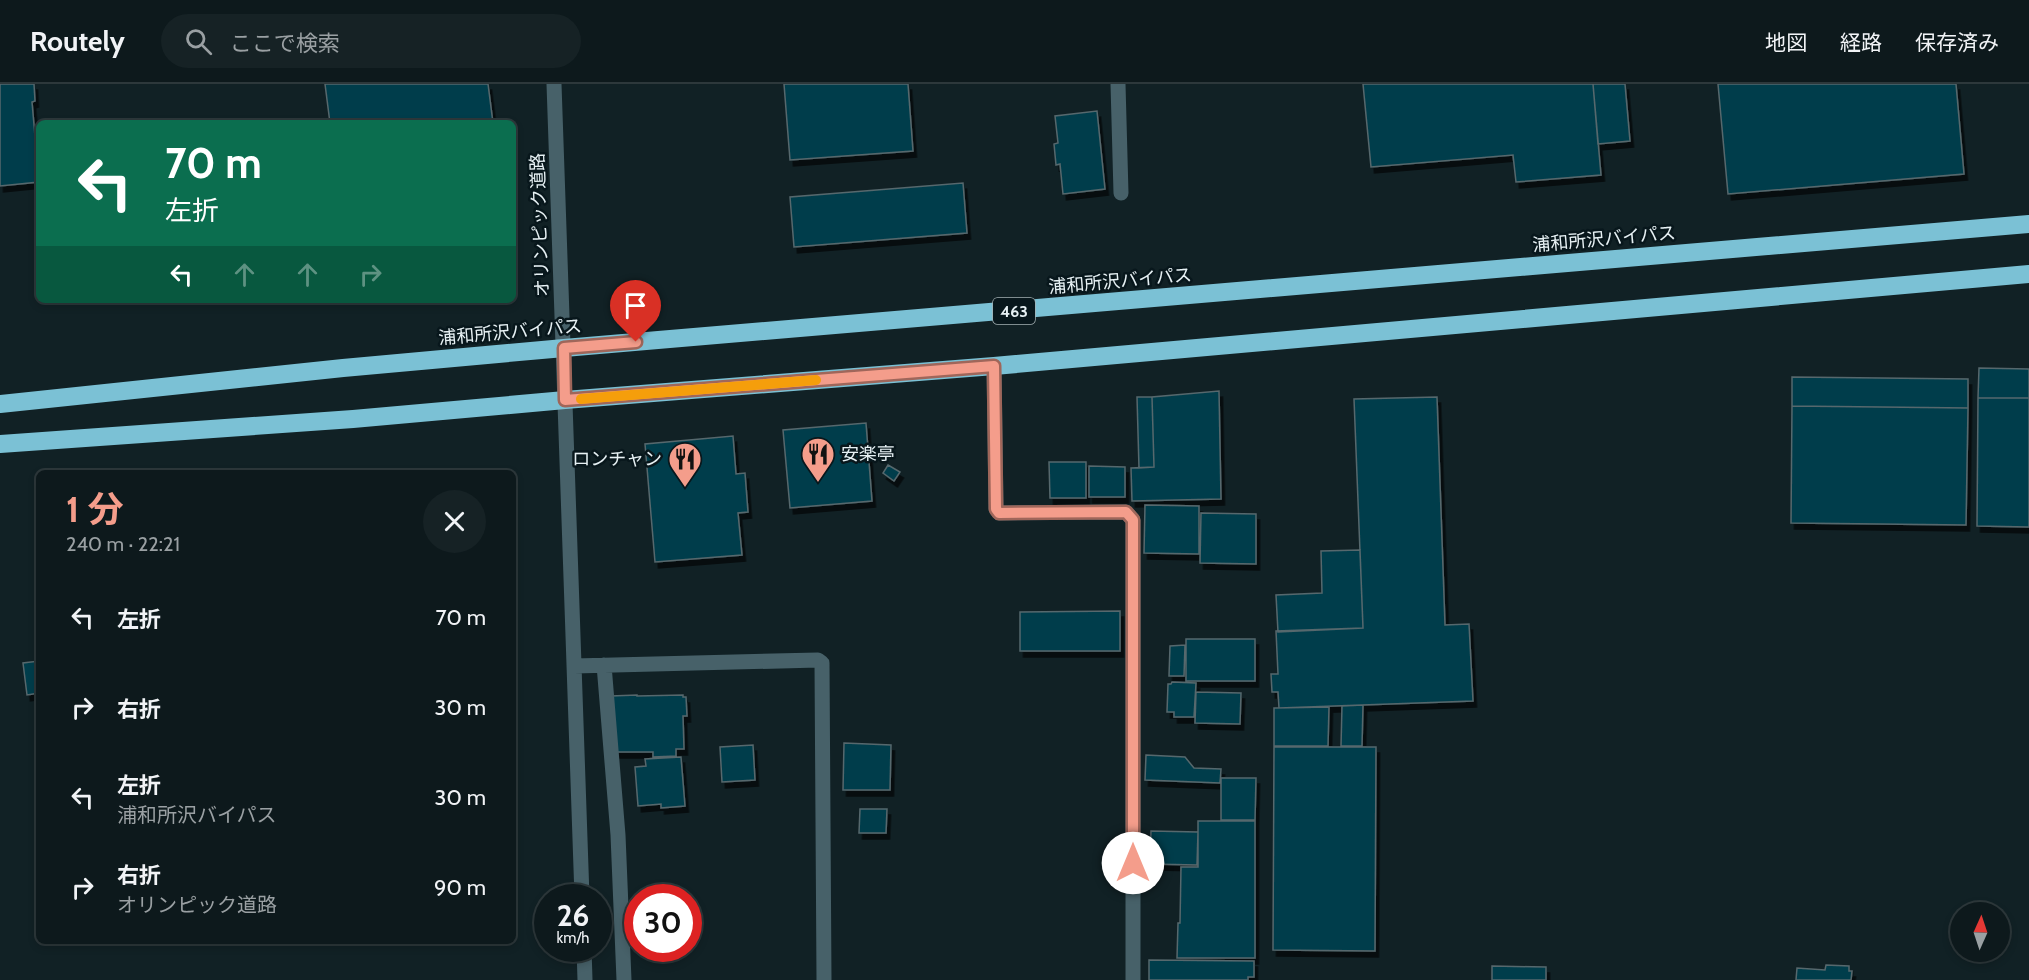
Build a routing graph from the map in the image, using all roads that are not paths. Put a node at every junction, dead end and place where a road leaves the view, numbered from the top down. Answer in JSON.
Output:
{"nodes":[{"id":1,"x":555,"y":84,"type":"edge"},
{"id":2,"x":1118,"y":84,"type":"edge"},
{"id":3,"x":1121,"y":193,"type":"dead end"},
{"id":4,"x":2029,"y":224,"type":"edge"},
{"id":5,"x":2029,"y":274,"type":"edge"},
{"id":6,"x":564,"y":348,"type":"junction"},
{"id":7,"x":994,"y":366,"type":"junction"},
{"id":8,"x":565,"y":400,"type":"junction"},
{"id":9,"x":0,"y":404,"type":"edge"},
{"id":10,"x":0,"y":444,"type":"edge"},
{"id":11,"x":604,"y":665,"type":"junction"},
{"id":12,"x":574,"y":666,"type":"junction"},
{"id":13,"x":582,"y":884,"type":"edge"},
{"id":14,"x":584,"y":962,"type":"edge"},
{"id":15,"x":585,"y":980,"type":"edge"},
{"id":16,"x":624,"y":980,"type":"edge"},
{"id":17,"x":824,"y":980,"type":"edge"},
{"id":18,"x":1133,"y":980,"type":"edge"}],
"edges":[{"from":1,"to":6,"type":"street","name":"オリンピック道路"},
{"from":2,"to":3,"type":"street"},
{"from":4,"to":6,"type":"highway","name":"浦和所沢バイパス","number":"463"},
{"from":5,"to":7,"type":"highway"},
{"from":6,"to":8,"type":"street","name":"オリンピック道路"},
{"from":6,"to":9,"type":"highway","name":"浦和所沢バイパス","number":"463"},
{"from":7,"to":8,"type":"highway"},
{"from":7,"to":18,"type":"street"},
{"from":8,"to":10,"type":"highway"},
{"from":8,"to":12,"type":"street","name":"オリンピック道路"},
{"from":11,"to":12,"type":"street"},
{"from":11,"to":16,"type":"street"},
{"from":11,"to":17,"type":"street"},
{"from":12,"to":13,"type":"street","name":"オリンピック道路"},
{"from":14,"to":15,"type":"street"}]}
